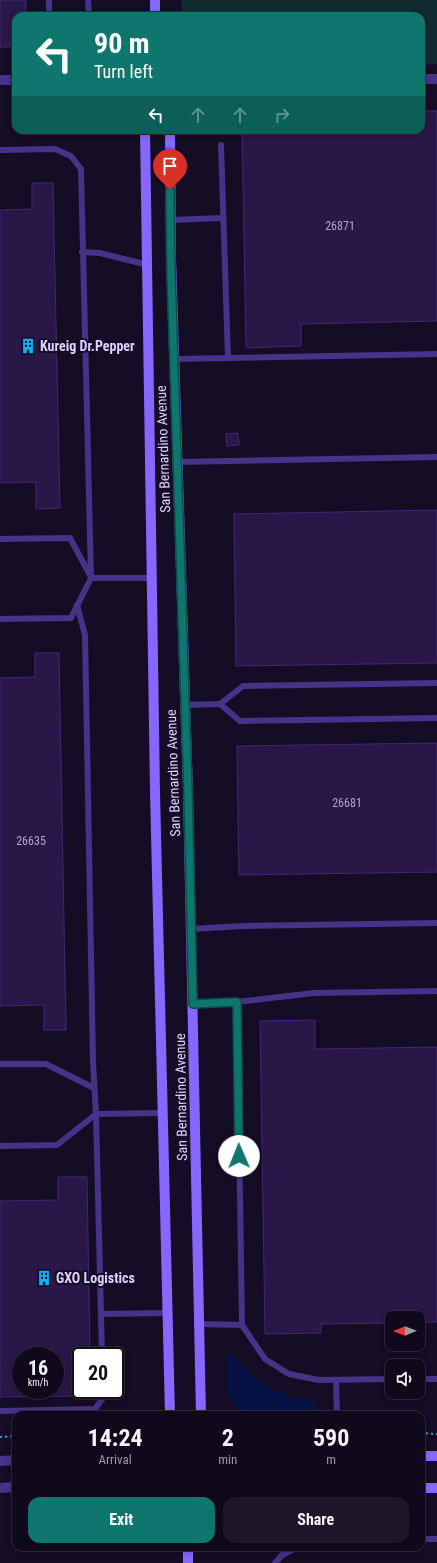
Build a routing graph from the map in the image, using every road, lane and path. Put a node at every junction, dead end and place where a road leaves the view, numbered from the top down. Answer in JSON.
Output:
{"nodes":[{"id":1,"x":49,"y":0,"type":"edge"},
{"id":2,"x":88,"y":0,"type":"edge"},
{"id":3,"x":155,"y":0,"type":"edge"},
{"id":4,"x":49,"y":12,"type":"edge"},
{"id":5,"x":89,"y":12,"type":"edge"},
{"id":6,"x":155,"y":12,"type":"edge"},
{"id":7,"x":425,"y":79,"type":"edge"},
{"id":8,"x":437,"y":79,"type":"edge"},
{"id":9,"x":0,"y":80,"type":"edge"},
{"id":10,"x":12,"y":80,"type":"edge"},
{"id":11,"x":145,"y":134,"type":"edge"},
{"id":12,"x":170,"y":134,"type":"edge"},
{"id":13,"x":221,"y":145,"type":"dead end"},
{"id":14,"x":0,"y":150,"type":"edge"},
{"id":15,"x":223,"y":218,"type":"junction"},
{"id":16,"x":170,"y":220,"type":"junction"},
{"id":17,"x":82,"y":252,"type":"junction"},
{"id":18,"x":148,"y":265,"type":"junction"},
{"id":19,"x":437,"y":354,"type":"edge"},
{"id":20,"x":228,"y":358,"type":"junction"},
{"id":21,"x":174,"y":359,"type":"junction"},
{"id":22,"x":437,"y":457,"type":"edge"},
{"id":23,"x":177,"y":462,"type":"junction"},
{"id":24,"x":0,"y":539,"type":"edge"},
{"id":25,"x":91,"y":578,"type":"junction"},
{"id":26,"x":152,"y":578,"type":"junction"},
{"id":27,"x":77,"y":605,"type":"junction"},
{"id":28,"x":0,"y":619,"type":"edge"},
{"id":29,"x":437,"y":683,"type":"edge"},
{"id":30,"x":220,"y":704,"type":"junction"},
{"id":31,"x":185,"y":705,"type":"junction"},
{"id":32,"x":437,"y":718,"type":"edge"},
{"id":33,"x":437,"y":923,"type":"edge"},
{"id":34,"x":191,"y":929,"type":"junction"},
{"id":35,"x":437,"y":991,"type":"edge"},
{"id":36,"x":237,"y":1002,"type":"junction"},
{"id":37,"x":193,"y":1004,"type":"junction"},
{"id":38,"x":0,"y":1064,"type":"edge"},
{"id":39,"x":94,"y":1088,"type":"junction"},
{"id":40,"x":96,"y":1114,"type":"junction"},
{"id":41,"x":163,"y":1114,"type":"junction"},
{"id":42,"x":0,"y":1146,"type":"edge"},
{"id":43,"x":168,"y":1313,"type":"junction"},
{"id":44,"x":102,"y":1314,"type":"junction"},
{"id":45,"x":200,"y":1324,"type":"junction"},
{"id":46,"x":242,"y":1325,"type":"junction"},
{"id":47,"x":102,"y":1347,"type":"edge"},
{"id":48,"x":385,"y":1379,"type":"edge"},
{"id":49,"x":425,"y":1379,"type":"edge"},
{"id":50,"x":437,"y":1379,"type":"edge"},
{"id":51,"x":336,"y":1380,"type":"junction"},
{"id":52,"x":102,"y":1399,"type":"edge"},
{"id":53,"x":0,"y":1410,"type":"edge"},
{"id":54,"x":170,"y":1411,"type":"edge"},
{"id":55,"x":201,"y":1411,"type":"edge"},
{"id":56,"x":337,"y":1411,"type":"edge"},
{"id":57,"x":425,"y":1432,"type":"edge"},
{"id":58,"x":437,"y":1434,"type":"edge"},
{"id":59,"x":12,"y":1436,"type":"edge"},
{"id":60,"x":0,"y":1437,"type":"edge"},
{"id":61,"x":425,"y":1456,"type":"edge"},
{"id":62,"x":437,"y":1456,"type":"edge"},
{"id":63,"x":12,"y":1460,"type":"edge"},
{"id":64,"x":0,"y":1461,"type":"edge"},
{"id":65,"x":12,"y":1487,"type":"edge"},
{"id":66,"x":0,"y":1488,"type":"edge"},
{"id":67,"x":425,"y":1488,"type":"edge"},
{"id":68,"x":437,"y":1488,"type":"edge"},
{"id":69,"x":425,"y":1539,"type":"edge"},
{"id":70,"x":437,"y":1539,"type":"edge"},
{"id":71,"x":188,"y":1551,"type":"edge"},
{"id":72,"x":290,"y":1551,"type":"edge"},
{"id":73,"x":188,"y":1563,"type":"edge"},
{"id":74,"x":275,"y":1563,"type":"edge"}],
"edges":[{"from":1,"to":4,"type":"lane"},
{"from":2,"to":5,"type":"lane"},
{"from":3,"to":6,"type":"main road"},
{"from":7,"to":8,"type":"street"},
{"from":9,"to":10,"type":"street"},
{"from":11,"to":18,"type":"main road","name":"San Bernardino Avenue"},
{"from":12,"to":16,"type":"main road","name":"San Bernardino Avenue"},
{"from":13,"to":15,"type":"lane"},
{"from":14,"to":17,"type":"lane"},
{"from":15,"to":16,"type":"lane"},
{"from":15,"to":20,"type":"lane"},
{"from":16,"to":21,"type":"main road","name":"San Bernardino Avenue"},
{"from":17,"to":18,"type":"lane"},
{"from":17,"to":25,"type":"lane"},
{"from":18,"to":26,"type":"main road","name":"San Bernardino Avenue"},
{"from":19,"to":20,"type":"lane"},
{"from":20,"to":21,"type":"lane"},
{"from":21,"to":23,"type":"main road","name":"San Bernardino Avenue"},
{"from":22,"to":23,"type":"lane"},
{"from":23,"to":31,"type":"main road","name":"San Bernardino Avenue"},
{"from":24,"to":25,"type":"lane"},
{"from":25,"to":26,"type":"lane"},
{"from":25,"to":27,"type":"lane"},
{"from":26,"to":41,"type":"main road","name":"San Bernardino Avenue"},
{"from":27,"to":28,"type":"lane"},
{"from":27,"to":39,"type":"lane"},
{"from":29,"to":30,"type":"lane"},
{"from":30,"to":31,"type":"lane"},
{"from":30,"to":32,"type":"lane"},
{"from":31,"to":34,"type":"main road","name":"San Bernardino Avenue"},
{"from":33,"to":34,"type":"lane"},
{"from":34,"to":37,"type":"main road","name":"San Bernardino Avenue"},
{"from":35,"to":36,"type":"lane"},
{"from":36,"to":37,"type":"lane"},
{"from":36,"to":46,"type":"lane"},
{"from":37,"to":45,"type":"main road","name":"San Bernardino Avenue"},
{"from":38,"to":39,"type":"lane"},
{"from":39,"to":40,"type":"lane"},
{"from":40,"to":41,"type":"lane"},
{"from":40,"to":42,"type":"lane"},
{"from":40,"to":44,"type":"lane"},
{"from":41,"to":43,"type":"main road","name":"San Bernardino Avenue"},
{"from":43,"to":44,"type":"lane"},
{"from":43,"to":54,"type":"main road","name":"San Bernardino Avenue"},
{"from":44,"to":47,"type":"lane"},
{"from":45,"to":46,"type":"lane"},
{"from":45,"to":55,"type":"main road","name":"San Bernardino Avenue"},
{"from":46,"to":51,"type":"lane"},
{"from":48,"to":51,"type":"lane"},
{"from":49,"to":50,"type":"lane"},
{"from":51,"to":56,"type":"lane"},
{"from":52,"to":53,"type":"lane"},
{"from":57,"to":58,"type":"path"},
{"from":59,"to":60,"type":"path"},
{"from":61,"to":62,"type":"main road"},
{"from":63,"to":64,"type":"street"},
{"from":65,"to":66,"type":"street"},
{"from":67,"to":68,"type":"main road"},
{"from":69,"to":70,"type":"lane"},
{"from":71,"to":73,"type":"main road"},
{"from":72,"to":74,"type":"lane"}]}
